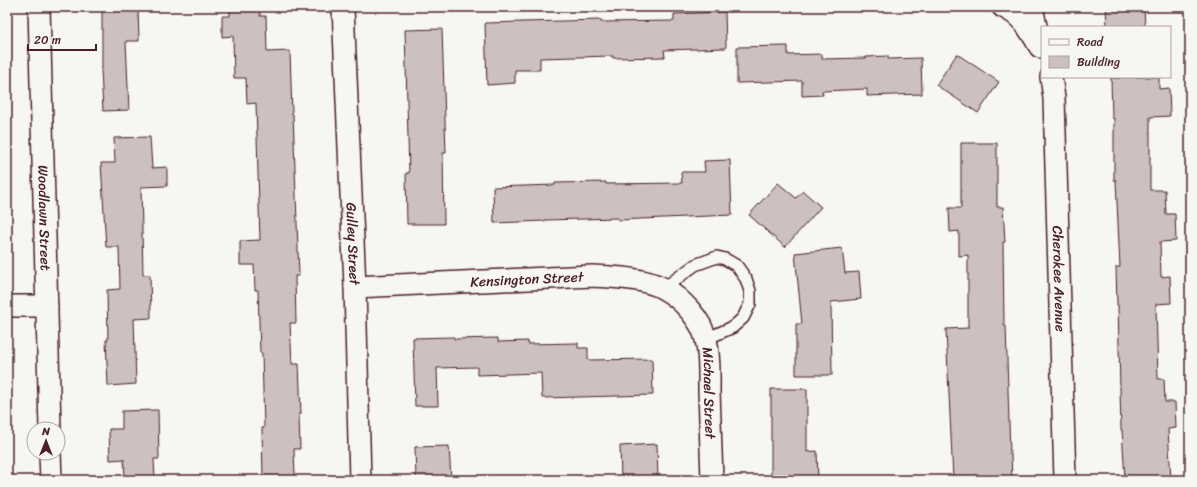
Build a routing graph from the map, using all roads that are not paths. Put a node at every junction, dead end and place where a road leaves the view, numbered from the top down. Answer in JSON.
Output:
{"nodes":[{"id":1,"x":39,"y":7,"type":"edge"},
{"id":2,"x":1003,"y":7,"type":"edge"},
{"id":3,"x":1034,"y":7,"type":"edge"},
{"id":4,"x":339,"y":10,"type":"edge"},
{"id":5,"x":1041,"y":50,"type":"edge"},
{"id":6,"x":1051,"y":78,"type":"edge"},
{"id":7,"x":355,"y":287,"type":"junction"},
{"id":8,"x":664,"y":288,"type":"junction"},
{"id":9,"x":7,"y":306,"type":"edge"},
{"id":10,"x":47,"y":306,"type":"junction"},
{"id":11,"x":690,"y":310,"type":"joint"},
{"id":12,"x":706,"y":339,"type":"junction"},
{"id":13,"x":50,"y":421,"type":"edge"},
{"id":14,"x":50,"y":461,"type":"edge"},
{"id":15,"x":51,"y":480,"type":"edge"},
{"id":16,"x":360,"y":480,"type":"edge"},
{"id":17,"x":712,"y":480,"type":"edge"},
{"id":18,"x":1065,"y":480,"type":"edge"}],
"edges":[{"from":1,"to":10,"type":"street","name":"Woodlawn Street"},
{"from":2,"to":5,"type":"street"},
{"from":3,"to":5,"type":"street"},
{"from":4,"to":7,"type":"street","name":"Gulley Street"},
{"from":6,"to":18,"type":"street","name":"Cherokee Avenue"},
{"from":7,"to":8,"type":"street","name":"Kensington Street"},
{"from":7,"to":16,"type":"street","name":"Gulley Street"},
{"from":8,"to":11,"type":"street","name":"Kensington Street"},
{"from":8,"to":12,"type":"lane"},
{"from":9,"to":10,"type":"street"},
{"from":10,"to":13,"type":"street","name":"Woodlawn Street"},
{"from":11,"to":12,"type":"street","name":"Michael Street"},
{"from":12,"to":17,"type":"street","name":"Michael Street"},
{"from":14,"to":15,"type":"street"}]}
